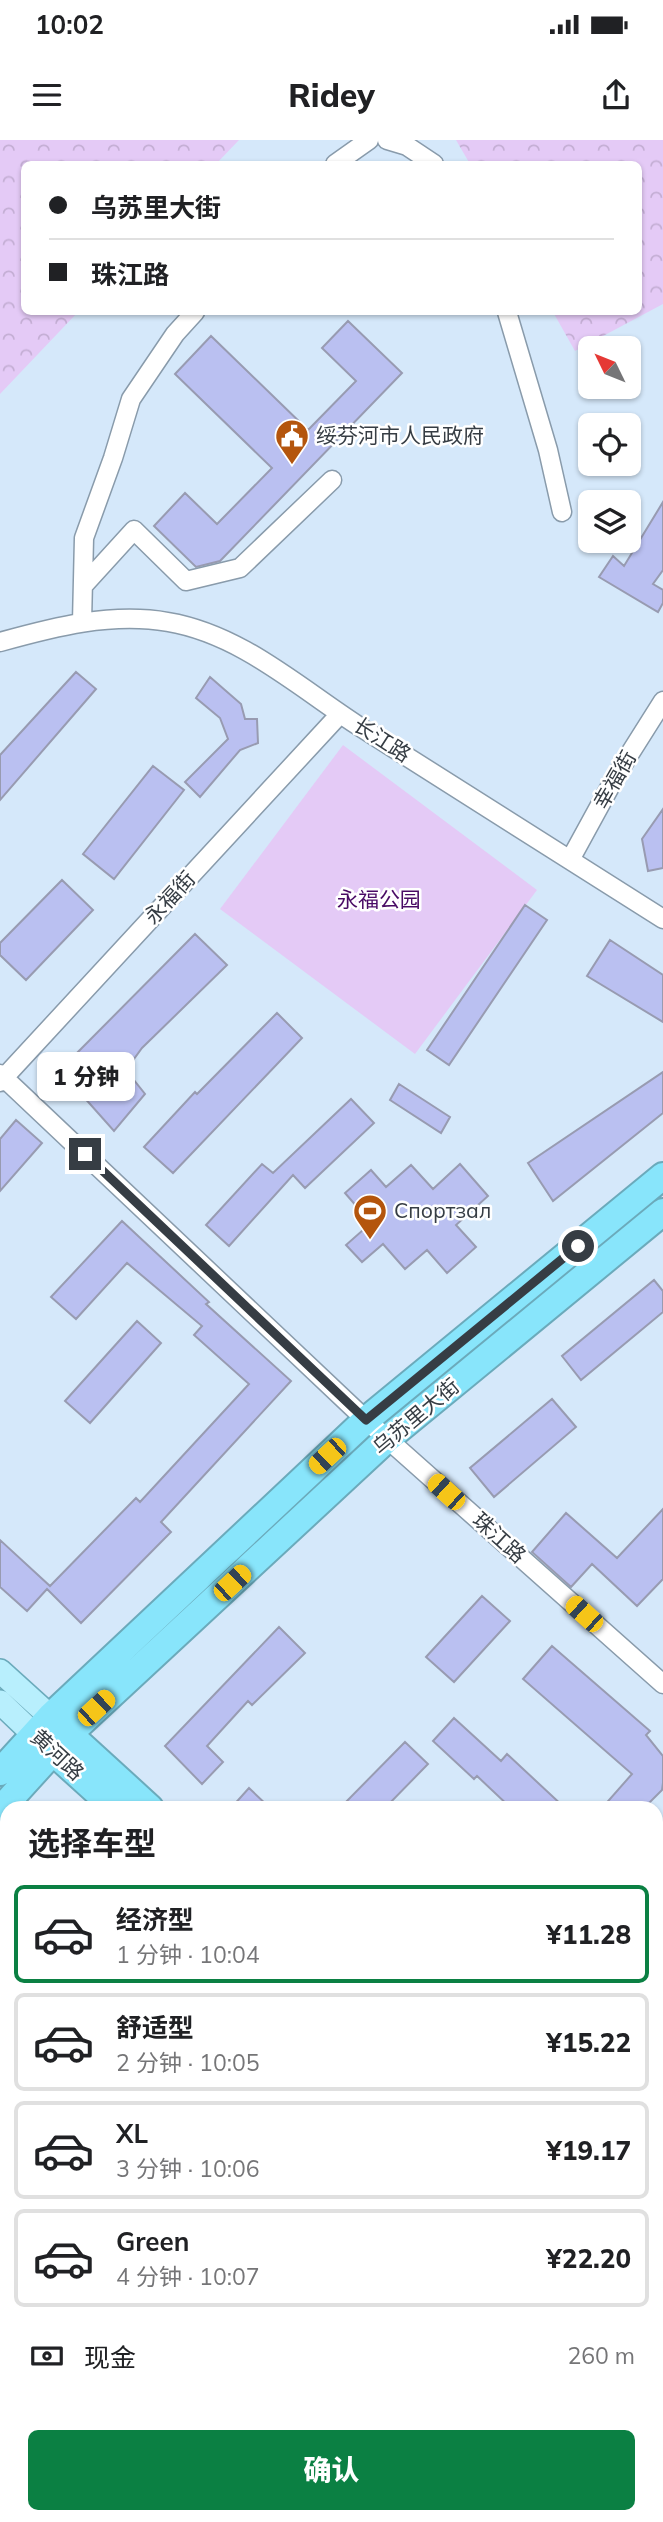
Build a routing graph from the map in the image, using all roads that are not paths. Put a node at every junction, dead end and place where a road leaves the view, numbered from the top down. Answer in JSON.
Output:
{"nodes":[{"id":1,"x":369,"y":140,"type":"edge"},
{"id":2,"x":387,"y":140,"type":"edge"},
{"id":3,"x":339,"y":161,"type":"edge"},
{"id":4,"x":430,"y":161,"type":"edge"},
{"id":5,"x":192,"y":315,"type":"edge"},
{"id":6,"x":508,"y":315,"type":"edge"},
{"id":7,"x":332,"y":480,"type":"dead end"},
{"id":8,"x":562,"y":512,"type":"dead end"},
{"id":9,"x":83,"y":586,"type":"junction"},
{"id":10,"x":82,"y":622,"type":"junction"},
{"id":11,"x":0,"y":642,"type":"edge"},
{"id":12,"x":663,"y":701,"type":"edge"},
{"id":13,"x":340,"y":714,"type":"junction"},
{"id":14,"x":570,"y":860,"type":"junction"},
{"id":15,"x":663,"y":919,"type":"edge"},
{"id":16,"x":1,"y":1078,"type":"edge"},
{"id":17,"x":663,"y":1176,"type":"edge"},
{"id":18,"x":663,"y":1212,"type":"edge"},
{"id":19,"x":366,"y":1420,"type":"junction"},
{"id":20,"x":387,"y":1439,"type":"junction"},
{"id":21,"x":0,"y":1671,"type":"edge"},
{"id":22,"x":663,"y":1684,"type":"edge"},
{"id":23,"x":0,"y":1702,"type":"edge"},
{"id":24,"x":52,"y":1734,"type":"junction"},
{"id":25,"x":0,"y":1772,"type":"edge"},
{"id":26,"x":6,"y":1801,"type":"edge"},
{"id":27,"x":109,"y":1801,"type":"edge"},
{"id":28,"x":141,"y":1801,"type":"edge"}],
"edges":[{"from":1,"to":3,"type":"street"},
{"from":2,"to":4,"type":"street"},
{"from":5,"to":9,"type":"street"},
{"from":6,"to":8,"type":"street"},
{"from":7,"to":9,"type":"street"},
{"from":9,"to":10,"type":"street"},
{"from":10,"to":11,"type":"street","name":"长江路"},
{"from":10,"to":13,"type":"street","name":"长江路"},
{"from":12,"to":14,"type":"street","name":"幸福街"},
{"from":13,"to":14,"type":"street","name":"长江路"},
{"from":13,"to":16,"type":"street","name":"永福街"},
{"from":14,"to":15,"type":"street","name":"长江路"},
{"from":16,"to":19,"type":"street","name":"珠江路"},
{"from":17,"to":19,"type":"highway","name":"乌苏里大街"},
{"from":18,"to":20,"type":"highway","name":"乌苏里大街"},
{"from":19,"to":20,"type":"street","name":"珠江路"},
{"from":19,"to":24,"type":"highway","name":"乌苏里大街"},
{"from":20,"to":22,"type":"street","name":"珠江路"},
{"from":20,"to":24,"type":"highway","name":"乌苏里大街"},
{"from":21,"to":24,"type":"main road","name":"黄河路"},
{"from":23,"to":24,"type":"main road","name":"黄河路"},
{"from":24,"to":25,"type":"highway","name":"乌苏里大街"},
{"from":24,"to":26,"type":"highway","name":"乌苏里大街"},
{"from":24,"to":27,"type":"highway","name":"黄河路"},
{"from":24,"to":28,"type":"highway","name":"黄河路"}]}
